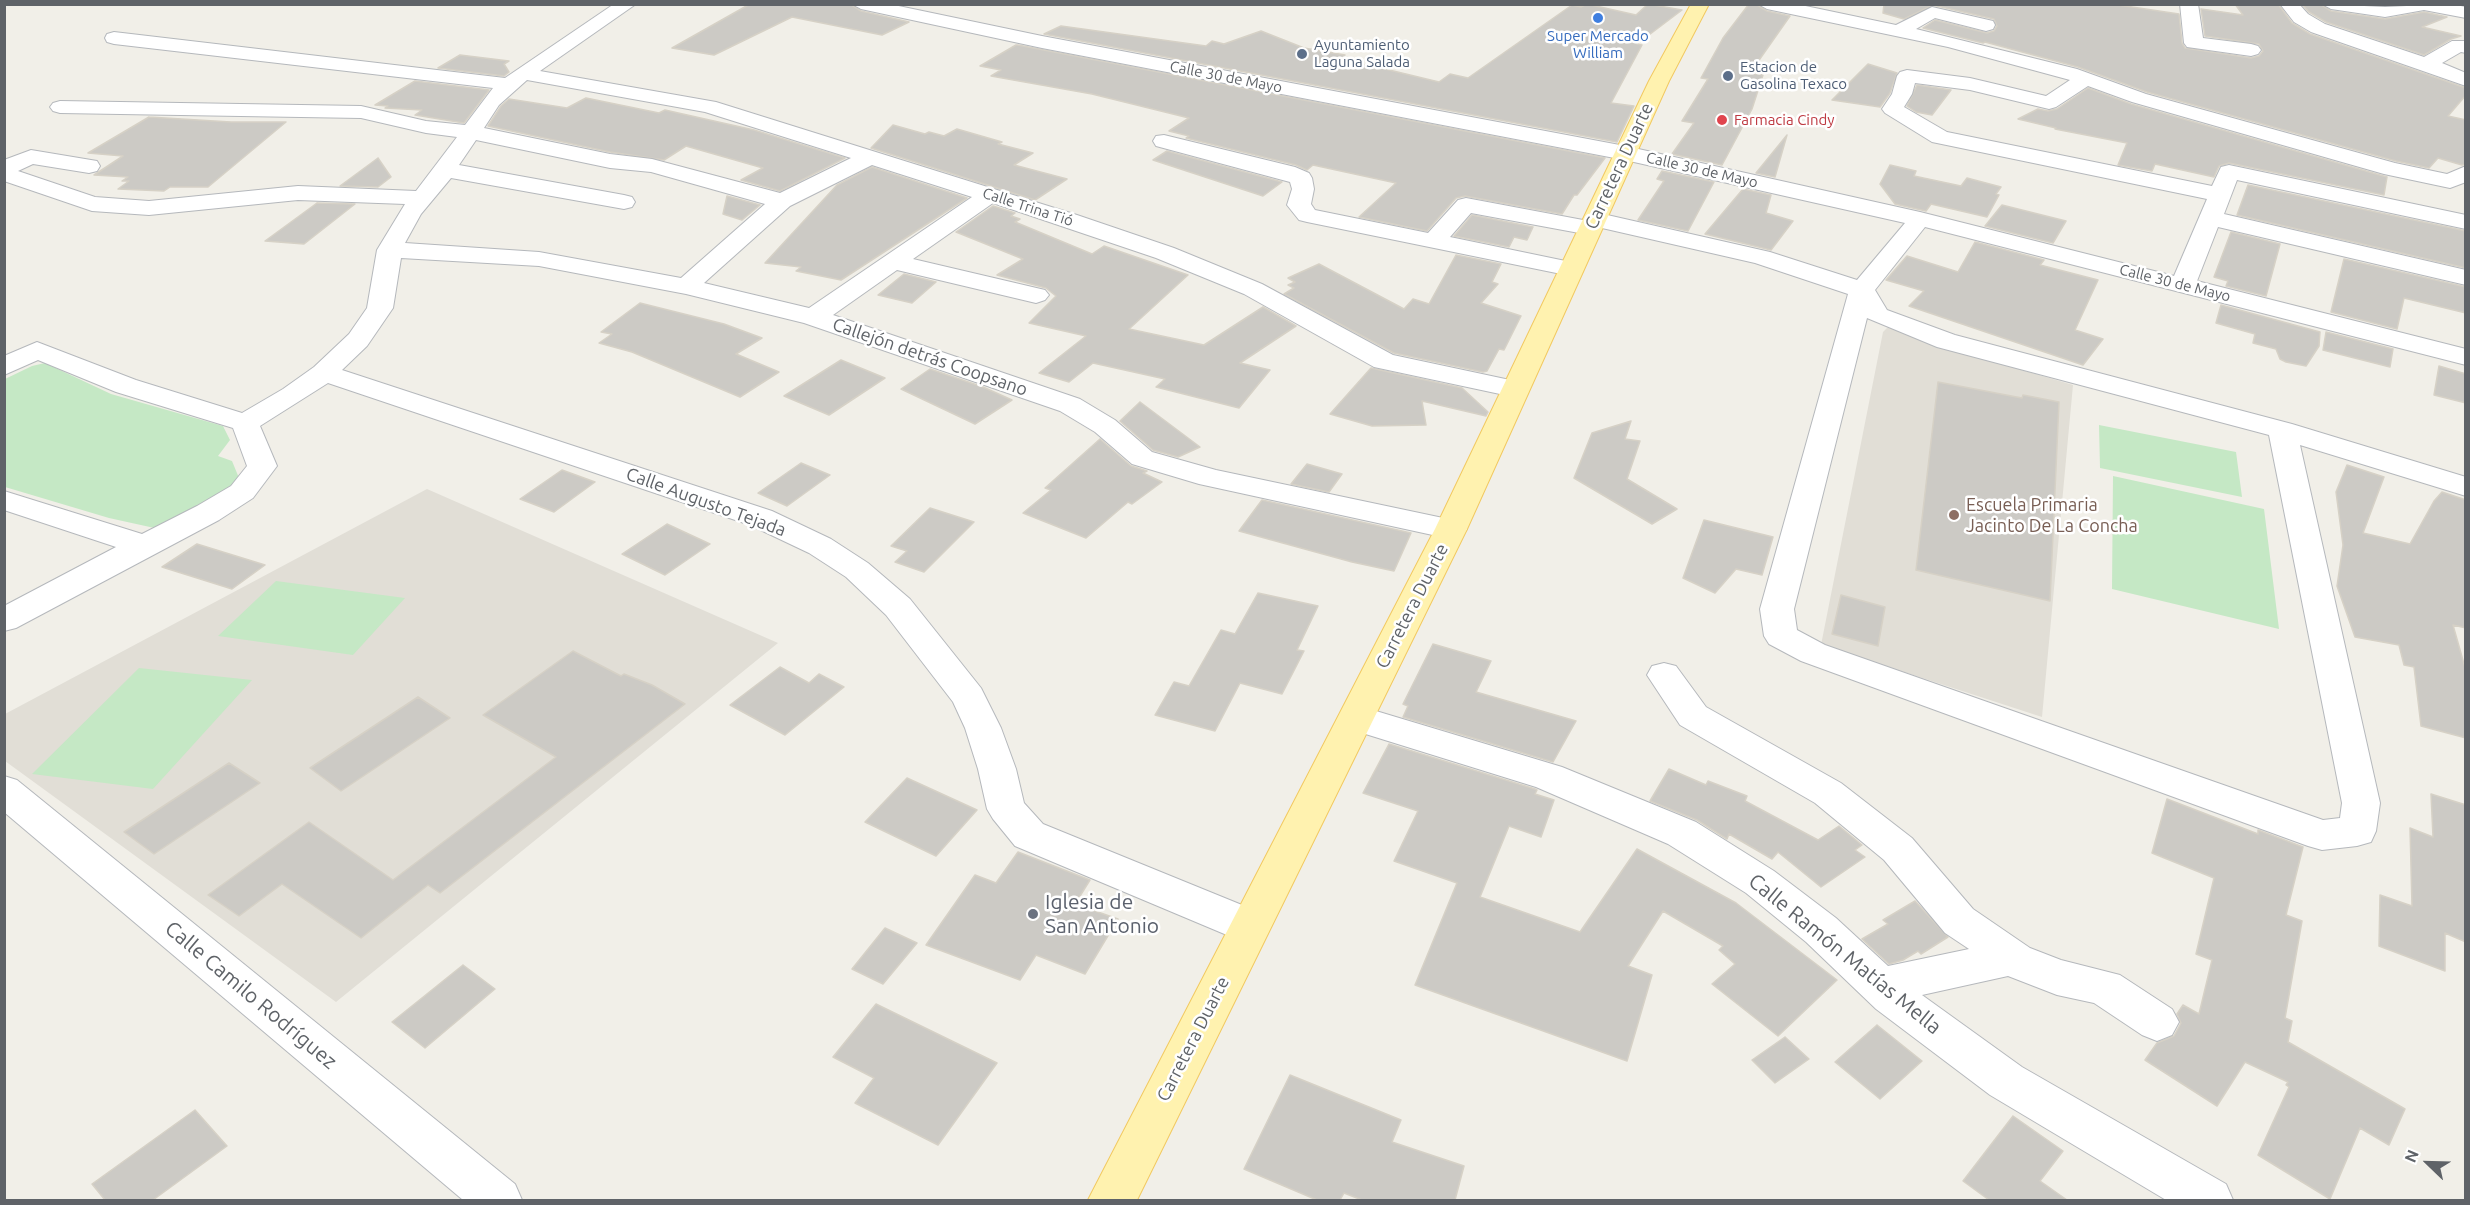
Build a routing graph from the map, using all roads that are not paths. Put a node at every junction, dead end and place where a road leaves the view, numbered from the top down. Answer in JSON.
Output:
{"nodes":[{"id":1,"x":627,"y":4,"type":"edge"},
{"id":2,"x":861,"y":4,"type":"edge"},
{"id":3,"x":1700,"y":4,"type":"edge"},
{"id":4,"x":1767,"y":4,"type":"edge"},
{"id":5,"x":2189,"y":4,"type":"edge"},
{"id":6,"x":2289,"y":4,"type":"edge"},
{"id":7,"x":2331,"y":4,"type":"edge"},
{"id":8,"x":2426,"y":5,"type":"edge"},
{"id":9,"x":2466,"y":13,"type":"edge"},
{"id":10,"x":1986,"y":25,"type":"dead end"},
{"id":11,"x":1900,"y":32,"type":"junction"},
{"id":12,"x":114,"y":38,"type":"dead end"},
{"id":13,"x":2466,"y":47,"type":"edge"},
{"id":14,"x":2251,"y":50,"type":"dead end"},
{"id":15,"x":2430,"y":66,"type":"junction"},
{"id":16,"x":2466,"y":72,"type":"edge"},
{"id":17,"x":517,"y":79,"type":"junction"},
{"id":18,"x":2085,"y":79,"type":"junction"},
{"id":19,"x":2466,"y":80,"type":"edge"},
{"id":20,"x":60,"y":107,"type":"dead end"},
{"id":21,"x":470,"y":132,"type":"junction"},
{"id":22,"x":1164,"y":141,"type":"dead end"},
{"id":23,"x":1625,"y":153,"type":"junction"},
{"id":24,"x":871,"y":157,"type":"junction"},
{"id":25,"x":89,"y":166,"type":"dead end"},
{"id":26,"x":444,"y":170,"type":"junction"},
{"id":27,"x":2460,"y":181,"type":"edge"},
{"id":28,"x":990,"y":195,"type":"junction"},
{"id":29,"x":2220,"y":195,"type":"junction"},
{"id":30,"x":422,"y":198,"type":"junction"},
{"id":31,"x":782,"y":201,"type":"junction"},
{"id":32,"x":624,"y":202,"type":"dead end"},
{"id":33,"x":2211,"y":218,"type":"junction"},
{"id":34,"x":1920,"y":219,"type":"junction"},
{"id":35,"x":2466,"y":222,"type":"edge"},
{"id":36,"x":1592,"y":224,"type":"junction"},
{"id":37,"x":1434,"y":242,"type":"junction"},
{"id":38,"x":389,"y":250,"type":"junction"},
{"id":39,"x":893,"y":262,"type":"junction"},
{"id":40,"x":1571,"y":268,"type":"junction"},
{"id":41,"x":2466,"y":278,"type":"edge"},
{"id":42,"x":2183,"y":285,"type":"junction"},
{"id":43,"x":686,"y":286,"type":"junction"},
{"id":44,"x":1862,"y":290,"type":"junction"},
{"id":45,"x":1036,"y":295,"type":"dead end"},
{"id":46,"x":813,"y":317,"type":"junction"},
{"id":47,"x":2466,"y":357,"type":"edge"},
{"id":48,"x":4,"y":367,"type":"edge"},
{"id":49,"x":324,"y":373,"type":"junction"},
{"id":50,"x":1514,"y":389,"type":"junction"},
{"id":51,"x":245,"y":423,"type":"junction"},
{"id":52,"x":2282,"y":430,"type":"junction"},
{"id":53,"x":2466,"y":487,"type":"edge"},
{"id":54,"x":4,"y":500,"type":"edge"},
{"id":55,"x":1450,"y":529,"type":"junction"},
{"id":56,"x":144,"y":545,"type":"junction"},
{"id":57,"x":4,"y":620,"type":"edge"},
{"id":58,"x":1664,"y":675,"type":"dead end"},
{"id":59,"x":1356,"y":718,"type":"junction"},
{"id":60,"x":4,"y":790,"type":"edge"},
{"id":61,"x":1250,"y":926,"type":"junction"},
{"id":62,"x":2010,"y":958,"type":"junction"},
{"id":63,"x":1880,"y":986,"type":"junction"},
{"id":64,"x":2157,"y":1022,"type":"dead end"},
{"id":65,"x":498,"y":1200,"type":"edge"},
{"id":66,"x":1112,"y":1200,"type":"edge"},
{"id":67,"x":2209,"y":1200,"type":"edge"}],
"edges":[{"from":1,"to":17,"type":"street"},
{"from":2,"to":23,"type":"street","name":"Calle 30 de Mayo"},
{"from":3,"to":23,"type":"main road","name":"Carretera Duarte"},
{"from":4,"to":11,"type":"street"},
{"from":5,"to":14,"type":"street"},
{"from":6,"to":15,"type":"street"},
{"from":7,"to":8,"type":"street"},
{"from":8,"to":9,"type":"street"},
{"from":10,"to":11,"type":"street"},
{"from":11,"to":18,"type":"street"},
{"from":12,"to":17,"type":"street","name":"Calle Trina Tió"},
{"from":13,"to":15,"type":"street"},
{"from":15,"to":16,"type":"street"},
{"from":15,"to":19,"type":"street"},
{"from":17,"to":21,"type":"street"},
{"from":17,"to":24,"type":"street","name":"Calle Trina Tió"},
{"from":18,"to":27,"type":"street"},
{"from":18,"to":29,"type":"street"},
{"from":20,"to":21,"type":"street"},
{"from":21,"to":26,"type":"street"},
{"from":21,"to":31,"type":"street"},
{"from":22,"to":37,"type":"street"},
{"from":23,"to":34,"type":"street","name":"Calle 30 de Mayo"},
{"from":23,"to":36,"type":"main road","name":"Carretera Duarte"},
{"from":24,"to":28,"type":"street","name":"Calle Trina Tió"},
{"from":24,"to":31,"type":"street"},
{"from":25,"to":30,"type":"street"},
{"from":26,"to":30,"type":"street"},
{"from":26,"to":32,"type":"street"},
{"from":28,"to":39,"type":"street"},
{"from":28,"to":50,"type":"street","name":"Calle Trina Tió"},
{"from":29,"to":33,"type":"street"},
{"from":29,"to":35,"type":"street"},
{"from":30,"to":38,"type":"street"},
{"from":31,"to":43,"type":"street"},
{"from":33,"to":41,"type":"street"},
{"from":33,"to":42,"type":"street"},
{"from":34,"to":42,"type":"street","name":"Calle 30 de Mayo"},
{"from":34,"to":44,"type":"street"},
{"from":36,"to":37,"type":"street"},
{"from":36,"to":40,"type":"main road","name":"Carretera Duarte"},
{"from":36,"to":44,"type":"street"},
{"from":37,"to":40,"type":"street"},
{"from":38,"to":43,"type":"street","name":"Callejón detrás Coopsano"},
{"from":38,"to":49,"type":"street"},
{"from":39,"to":45,"type":"street"},
{"from":39,"to":46,"type":"street"},
{"from":40,"to":50,"type":"main road","name":"Carretera Duarte"},
{"from":42,"to":47,"type":"street","name":"Calle 30 de Mayo"},
{"from":43,"to":46,"type":"street","name":"Callejón detrás Coopsano"},
{"from":44,"to":52,"type":"street"},
{"from":44,"to":52,"type":"street"},
{"from":46,"to":55,"type":"street","name":"Callejón detrás Coopsano"},
{"from":48,"to":51,"type":"street"},
{"from":49,"to":51,"type":"street"},
{"from":49,"to":61,"type":"street","name":"Calle Augusto Tejada"},
{"from":50,"to":55,"type":"main road","name":"Carretera Duarte"},
{"from":51,"to":56,"type":"street"},
{"from":52,"to":53,"type":"street"},
{"from":54,"to":56,"type":"street"},
{"from":55,"to":59,"type":"main road","name":"Carretera Duarte"},
{"from":56,"to":57,"type":"street"},
{"from":58,"to":62,"type":"street"},
{"from":59,"to":61,"type":"main road","name":"Carretera Duarte"},
{"from":59,"to":63,"type":"street","name":"Calle Ramón Matías Mella"},
{"from":60,"to":65,"type":"street","name":"Calle Camilo Rodríguez"},
{"from":61,"to":66,"type":"main road","name":"Carretera Duarte"},
{"from":62,"to":63,"type":"street"},
{"from":62,"to":64,"type":"street"},
{"from":63,"to":67,"type":"street","name":"Calle Ramón Matías Mella"}]}
